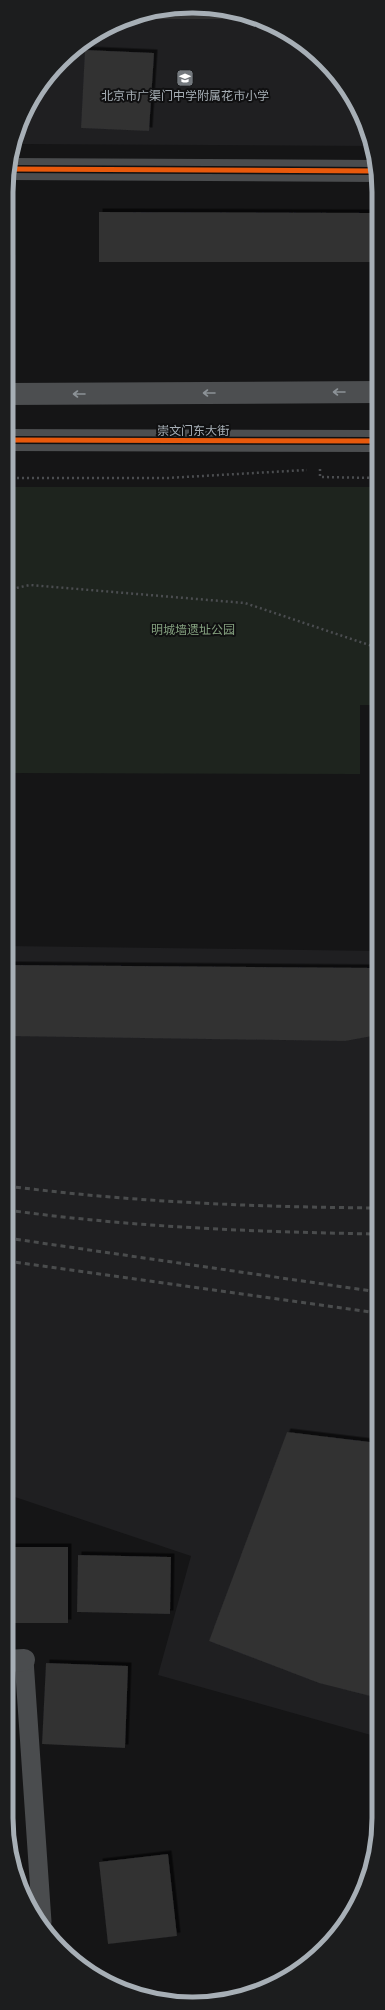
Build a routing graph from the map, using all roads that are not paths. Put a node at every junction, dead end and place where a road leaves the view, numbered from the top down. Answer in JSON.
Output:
{"nodes":[{"id":1,"x":15,"y":170,"type":"edge"},
{"id":2,"x":370,"y":171,"type":"edge"},
{"id":3,"x":372,"y":392,"type":"edge"},
{"id":4,"x":13,"y":394,"type":"edge"},
{"id":5,"x":13,"y":440,"type":"edge"},
{"id":6,"x":372,"y":441,"type":"edge"},
{"id":7,"x":15,"y":1660,"type":"edge"},
{"id":8,"x":41,"y":1914,"type":"edge"}],
"edges":[{"from":1,"to":2,"type":"street"},
{"from":3,"to":4,"type":"main road","one_way":true},
{"from":5,"to":6,"type":"main road","name":"崇文门东大街"},
{"from":7,"to":8,"type":"lane"}]}
